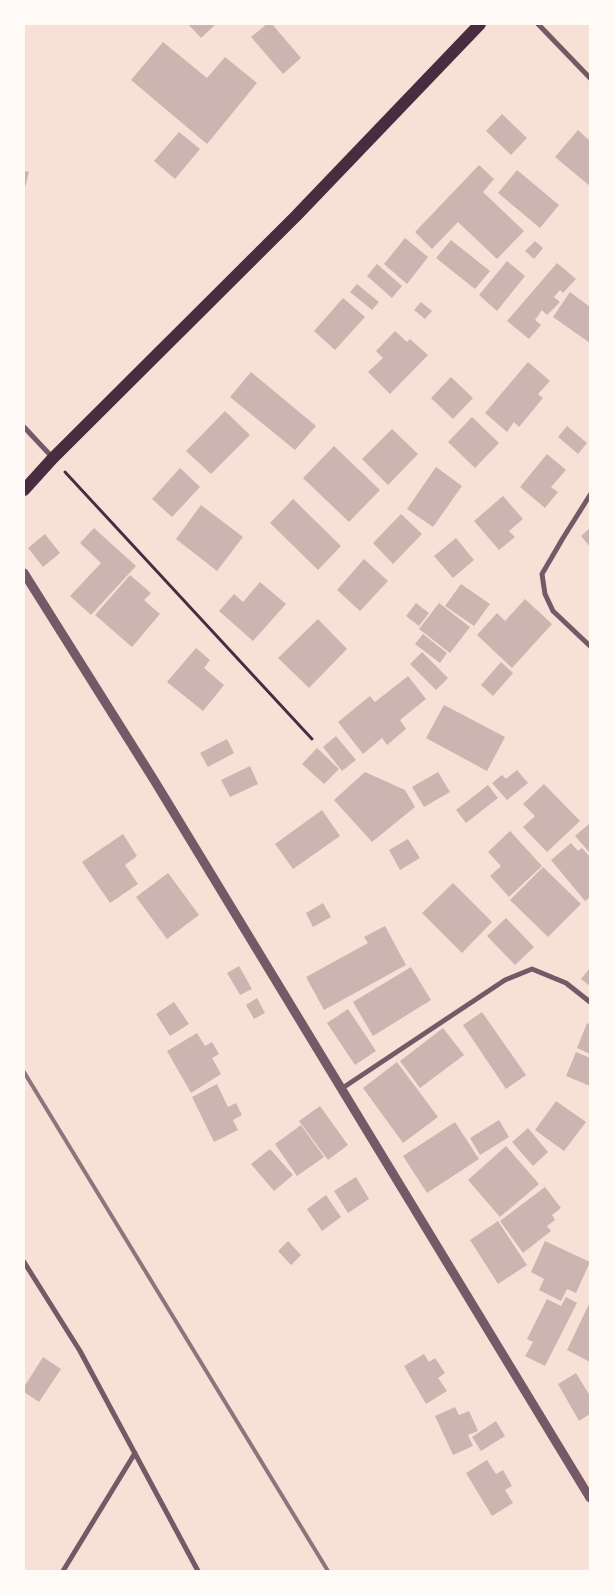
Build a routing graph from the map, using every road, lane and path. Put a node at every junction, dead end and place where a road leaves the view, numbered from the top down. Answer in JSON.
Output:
{"nodes":[{"id":1,"x":480,"y":24,"type":"edge"},
{"id":2,"x":538,"y":24,"type":"edge"},
{"id":3,"x":590,"y":78,"type":"edge"},
{"id":4,"x":24,"y":427,"type":"edge"},
{"id":5,"x":53,"y":458,"type":"junction"},
{"id":6,"x":24,"y":490,"type":"edge"},
{"id":7,"x":590,"y":496,"type":"edge"},
{"id":8,"x":24,"y":573,"type":"edge"},
{"id":9,"x":590,"y":646,"type":"edge"},
{"id":10,"x":312,"y":739,"type":"dead end"},
{"id":11,"x":590,"y":1002,"type":"edge"},
{"id":12,"x":341,"y":1089,"type":"junction"},
{"id":13,"x":24,"y":1262,"type":"edge"},
{"id":14,"x":135,"y":1453,"type":"junction"},
{"id":15,"x":590,"y":1498,"type":"edge"},
{"id":16,"x":63,"y":1571,"type":"edge"},
{"id":17,"x":198,"y":1571,"type":"edge"}],
"edges":[{"from":1,"to":5,"type":"main road"},
{"from":2,"to":3,"type":"street"},
{"from":4,"to":5,"type":"street"},
{"from":5,"to":6,"type":"main road"},
{"from":5,"to":10,"type":"path"},
{"from":7,"to":9,"type":"street"},
{"from":8,"to":12,"type":"street"},
{"from":11,"to":12,"type":"street"},
{"from":12,"to":15,"type":"street"},
{"from":13,"to":14,"type":"street"},
{"from":14,"to":16,"type":"street"},
{"from":14,"to":17,"type":"street"}]}
